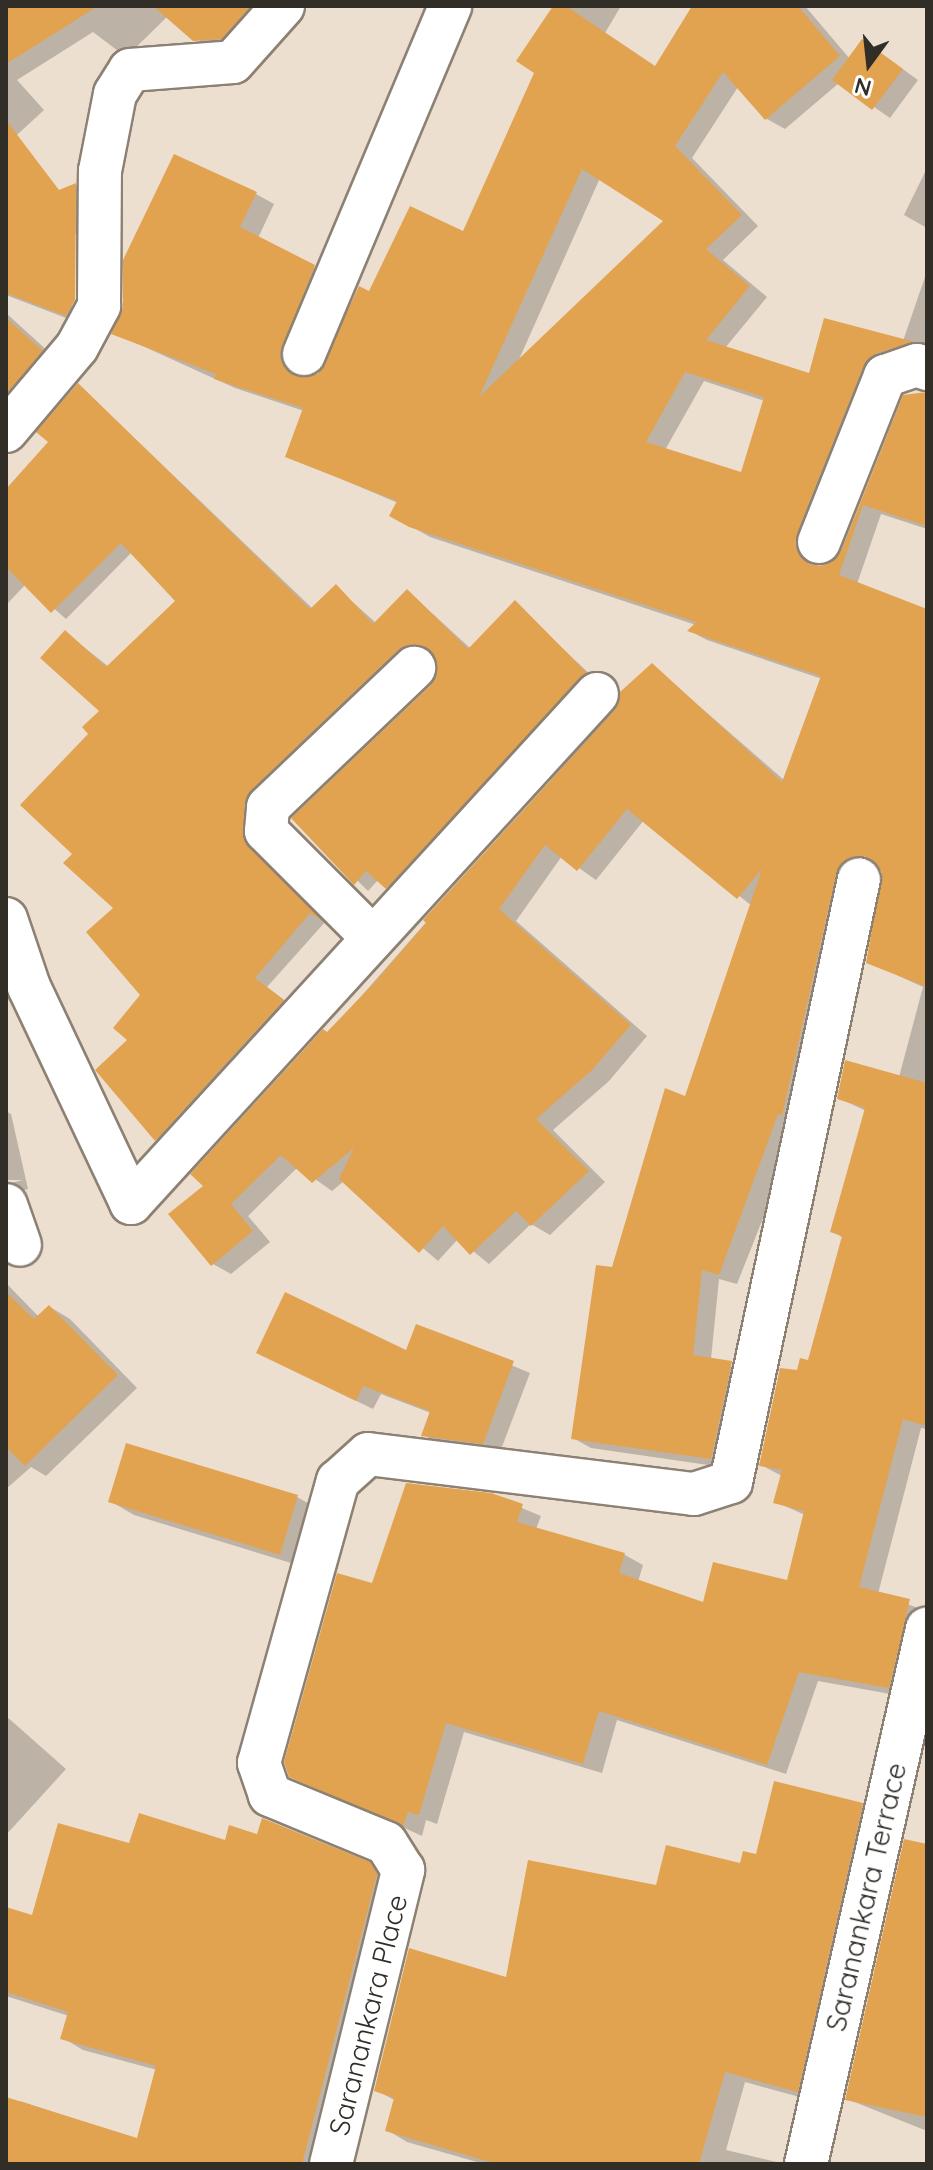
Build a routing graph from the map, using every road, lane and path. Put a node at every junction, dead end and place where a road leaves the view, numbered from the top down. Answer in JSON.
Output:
{"nodes":[{"id":1,"x":283,"y":6,"type":"edge"},
{"id":2,"x":450,"y":6,"type":"edge"},
{"id":3,"x":304,"y":354,"type":"dead end"},
{"id":4,"x":927,"y":369,"type":"edge"},
{"id":5,"x":6,"y":431,"type":"edge"},
{"id":6,"x":819,"y":542,"type":"dead end"},
{"id":7,"x":414,"y":668,"type":"dead end"},
{"id":8,"x":597,"y":694,"type":"dead end"},
{"id":9,"x":859,"y":879,"type":"dead end"},
{"id":10,"x":6,"y":919,"type":"edge"},
{"id":11,"x":372,"y":937,"type":"junction"},
{"id":12,"x":6,"y":1205,"type":"edge"},
{"id":13,"x":20,"y":1245,"type":"dead end"},
{"id":14,"x":927,"y":1629,"type":"edge"},
{"id":15,"x":331,"y":2164,"type":"edge"},
{"id":16,"x":806,"y":2164,"type":"edge"}],
"edges":[{"from":1,"to":5,"type":"street"},
{"from":2,"to":3,"type":"street"},
{"from":4,"to":6,"type":"street"},
{"from":7,"to":11,"type":"street"},
{"from":8,"to":11,"type":"street"},
{"from":9,"to":15,"type":"street","name":"Saranankara Place"},
{"from":10,"to":11,"type":"street"},
{"from":12,"to":13,"type":"street"},
{"from":14,"to":16,"type":"street","name":"Saranankara Terrace"}]}
